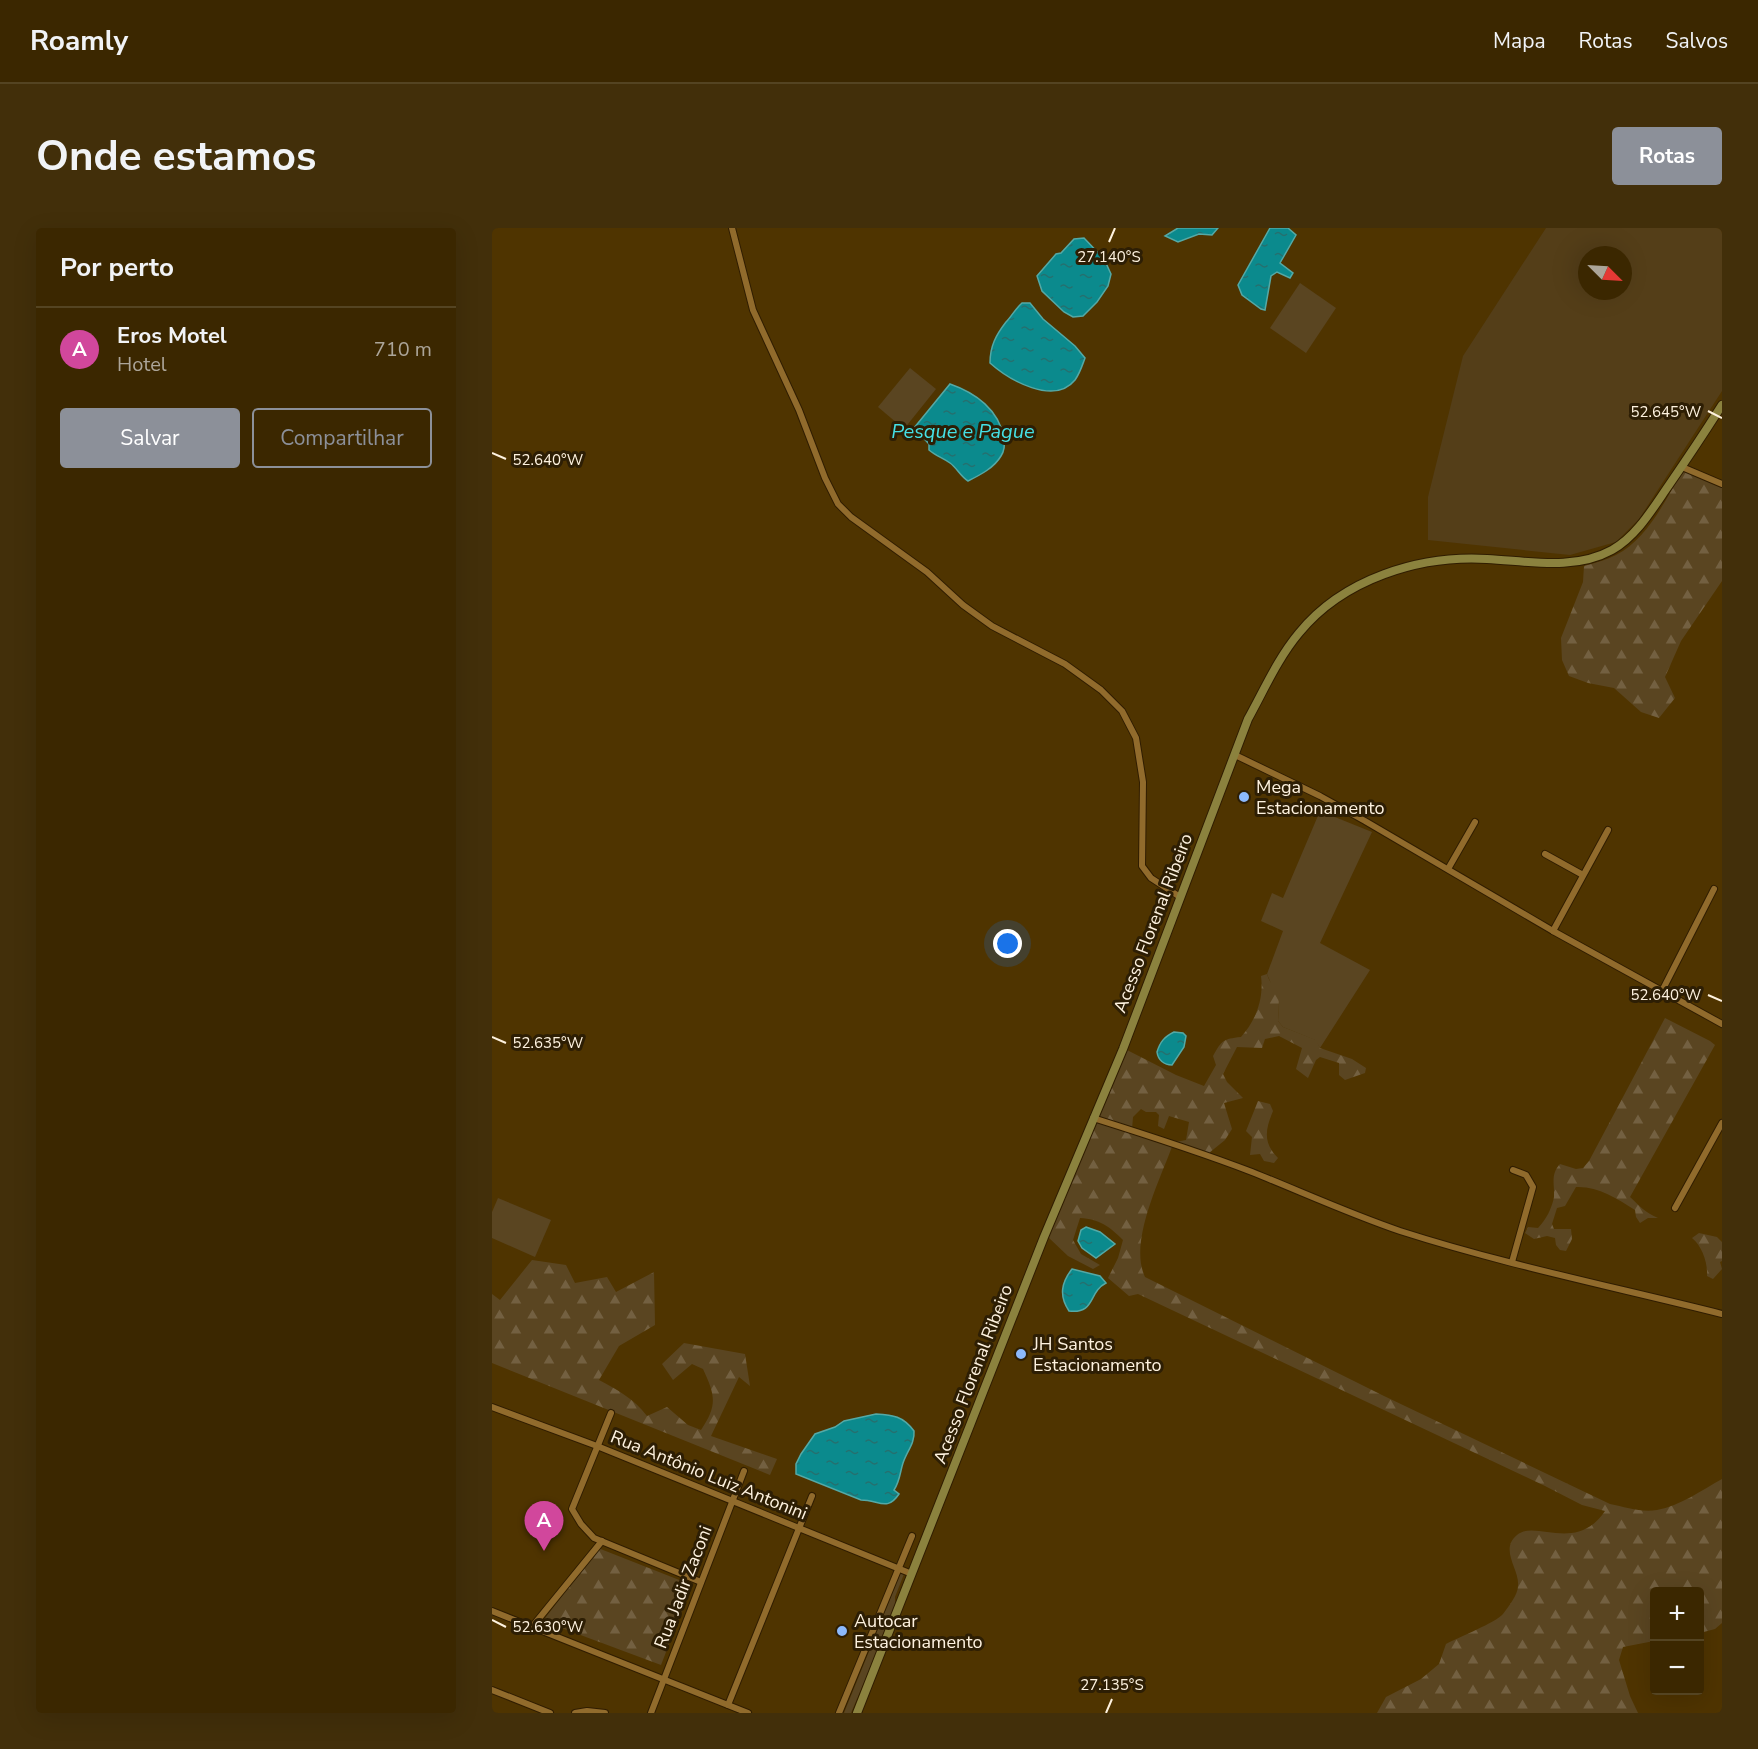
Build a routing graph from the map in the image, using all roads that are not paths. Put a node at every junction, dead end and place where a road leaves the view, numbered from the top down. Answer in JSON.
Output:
{"nodes":[{"id":1,"x":732,"y":228,"type":"edge"},
{"id":2,"x":1722,"y":405,"type":"edge"},
{"id":3,"x":1682,"y":467,"type":"junction"},
{"id":4,"x":1722,"y":484,"type":"edge"},
{"id":5,"x":1235,"y":755,"type":"junction"},
{"id":6,"x":1475,"y":822,"type":"dead end"},
{"id":7,"x":1608,"y":830,"type":"dead end"},
{"id":8,"x":1545,"y":854,"type":"dead end"},
{"id":9,"x":1448,"y":869,"type":"junction"},
{"id":10,"x":1582,"y":875,"type":"junction"},
{"id":11,"x":1714,"y":889,"type":"dead end"},
{"id":12,"x":1180,"y":897,"type":"junction"},
{"id":13,"x":1553,"y":931,"type":"junction"},
{"id":14,"x":1662,"y":991,"type":"junction"},
{"id":15,"x":1722,"y":1024,"type":"edge"},
{"id":16,"x":1093,"y":1118,"type":"junction"},
{"id":17,"x":1722,"y":1123,"type":"edge"},
{"id":18,"x":1513,"y":1170,"type":"dead end"},
{"id":19,"x":1675,"y":1208,"type":"dead end"},
{"id":20,"x":1512,"y":1262,"type":"junction"},
{"id":21,"x":1722,"y":1314,"type":"edge"},
{"id":22,"x":492,"y":1407,"type":"edge"},
{"id":23,"x":610,"y":1413,"type":"dead end"},
{"id":24,"x":597,"y":1446,"type":"junction"},
{"id":25,"x":744,"y":1471,"type":"dead end"},
{"id":26,"x":812,"y":1496,"type":"dead end"},
{"id":27,"x":732,"y":1501,"type":"junction"},
{"id":28,"x":799,"y":1528,"type":"junction"},
{"id":29,"x":912,"y":1536,"type":"dead end"},
{"id":30,"x":602,"y":1542,"type":"junction"},
{"id":31,"x":898,"y":1568,"type":"junction"},
{"id":32,"x":912,"y":1574,"type":"junction"},
{"id":33,"x":701,"y":1582,"type":"junction"},
{"id":34,"x":492,"y":1611,"type":"edge"},
{"id":35,"x":532,"y":1627,"type":"junction"},
{"id":36,"x":664,"y":1679,"type":"junction"},
{"id":37,"x":492,"y":1690,"type":"edge"},
{"id":38,"x":728,"y":1705,"type":"junction"},
{"id":39,"x":550,"y":1713,"type":"edge"},
{"id":40,"x":575,"y":1713,"type":"edge"},
{"id":41,"x":605,"y":1713,"type":"edge"},
{"id":42,"x":651,"y":1713,"type":"edge"},
{"id":43,"x":748,"y":1713,"type":"edge"},
{"id":44,"x":839,"y":1713,"type":"edge"},
{"id":45,"x":857,"y":1713,"type":"edge"}],
"edges":[{"from":1,"to":12,"type":"street"},
{"from":2,"to":3,"type":"street","name":"Acesso Florenal Ribeiro"},
{"from":3,"to":4,"type":"street"},
{"from":3,"to":5,"type":"street","name":"Acesso Florenal Ribeiro"},
{"from":5,"to":9,"type":"street"},
{"from":5,"to":12,"type":"street","name":"Acesso Florenal Ribeiro"},
{"from":6,"to":9,"type":"street"},
{"from":7,"to":10,"type":"street"},
{"from":8,"to":10,"type":"street"},
{"from":9,"to":13,"type":"street"},
{"from":10,"to":13,"type":"street"},
{"from":11,"to":14,"type":"street"},
{"from":12,"to":16,"type":"street","name":"Acesso Florenal Ribeiro"},
{"from":13,"to":14,"type":"street"},
{"from":14,"to":15,"type":"street"},
{"from":16,"to":20,"type":"street"},
{"from":16,"to":32,"type":"street","name":"Acesso Florenal Ribeiro"},
{"from":17,"to":19,"type":"street"},
{"from":18,"to":20,"type":"street"},
{"from":20,"to":21,"type":"street"},
{"from":22,"to":24,"type":"street","name":"Rua Antônio Luiz Antonini"},
{"from":23,"to":24,"type":"street"},
{"from":24,"to":27,"type":"street","name":"Rua Antônio Luiz Antonini"},
{"from":24,"to":30,"type":"street"},
{"from":25,"to":27,"type":"street","name":"Rua Jadir Zaconi"},
{"from":26,"to":28,"type":"street"},
{"from":27,"to":28,"type":"street","name":"Rua Antônio Luiz Antonini"},
{"from":27,"to":33,"type":"street","name":"Rua Jadir Zaconi"},
{"from":28,"to":31,"type":"street","name":"Rua Antônio Luiz Antonini"},
{"from":28,"to":38,"type":"street"},
{"from":29,"to":31,"type":"street"},
{"from":30,"to":33,"type":"street"},
{"from":30,"to":35,"type":"street"},
{"from":31,"to":32,"type":"street","name":"Rua Antônio Luiz Antonini"},
{"from":31,"to":44,"type":"street"},
{"from":32,"to":45,"type":"street","name":"Acesso Florenal Ribeiro"},
{"from":33,"to":36,"type":"street","name":"Rua Jadir Zaconi"},
{"from":34,"to":35,"type":"street"},
{"from":35,"to":36,"type":"street"},
{"from":36,"to":38,"type":"street"},
{"from":36,"to":42,"type":"street","name":"Rua Jadir Zaconi"},
{"from":37,"to":39,"type":"street"},
{"from":38,"to":43,"type":"street"},
{"from":40,"to":41,"type":"street"}]}
